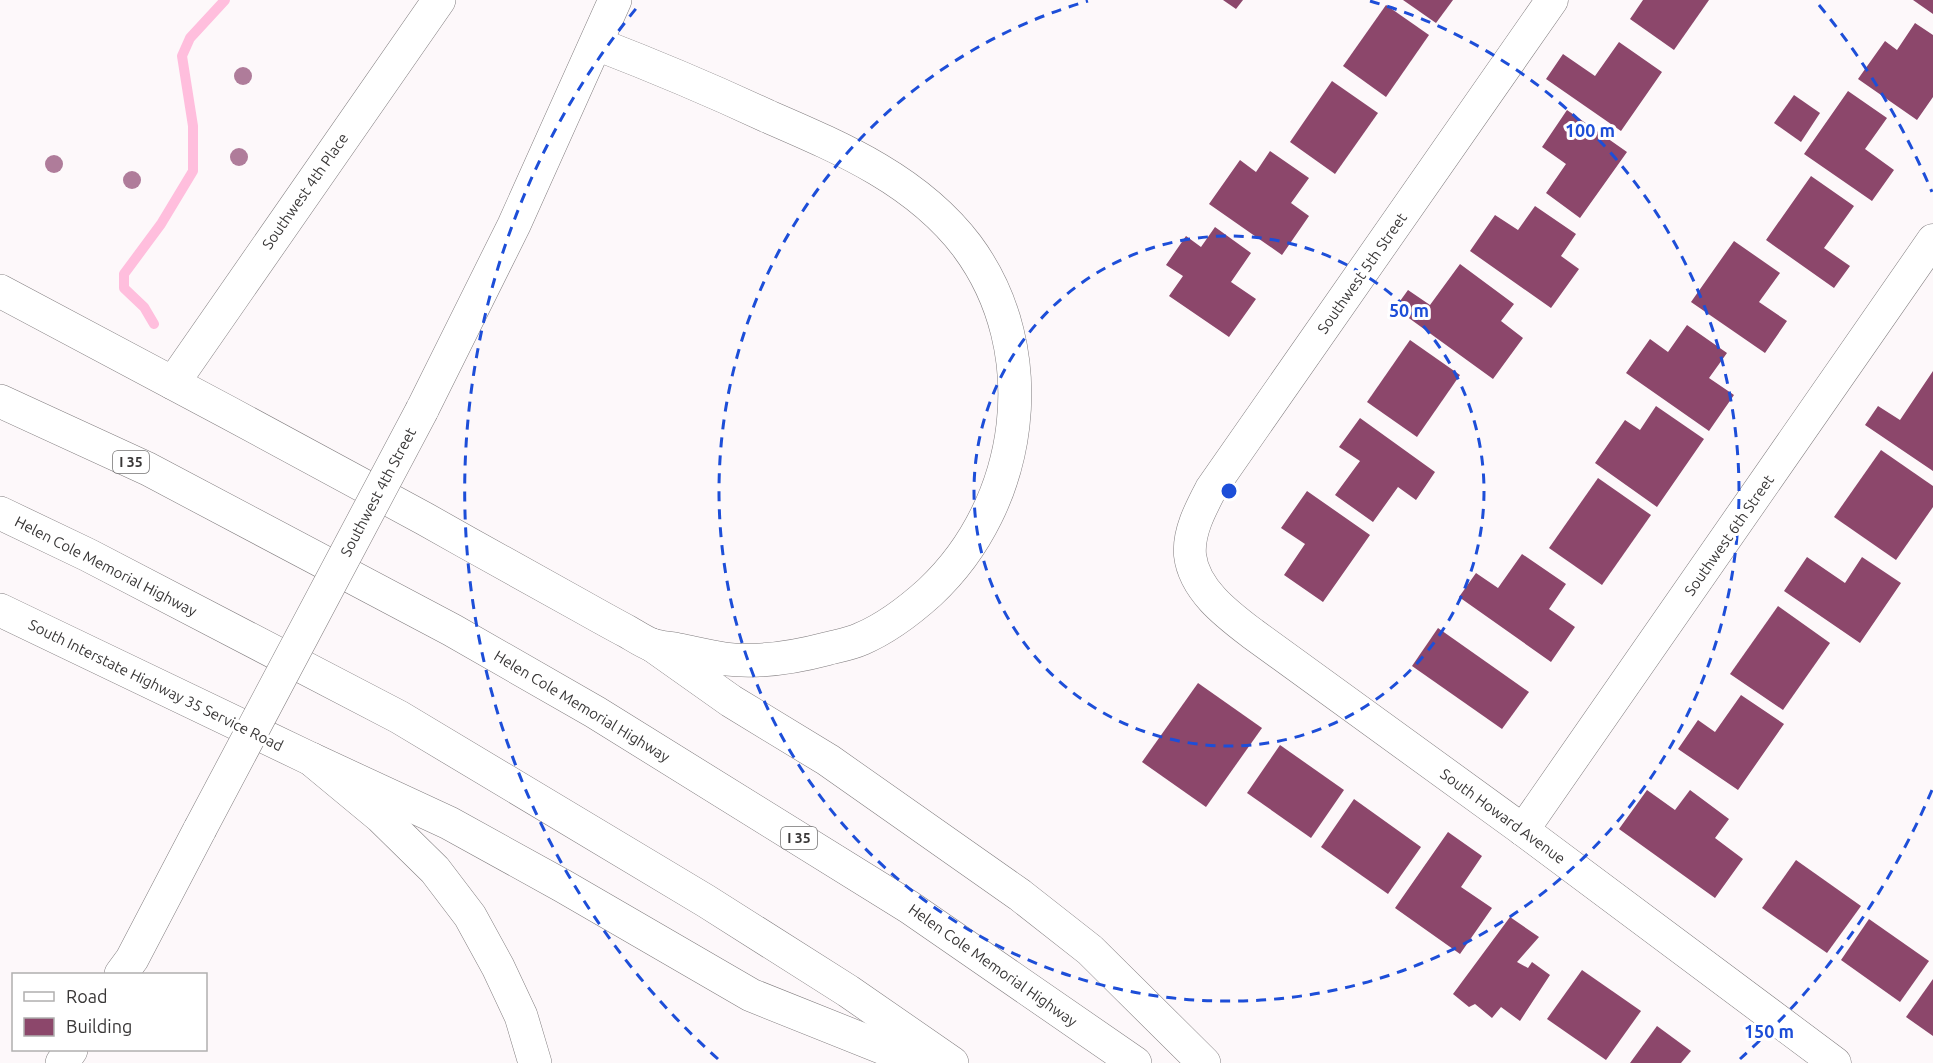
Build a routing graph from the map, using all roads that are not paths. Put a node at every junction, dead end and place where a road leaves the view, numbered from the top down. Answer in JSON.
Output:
{"nodes":[{"id":1,"x":439,"y":0,"type":"edge"},
{"id":2,"x":615,"y":0,"type":"edge"},
{"id":3,"x":1552,"y":0,"type":"edge"},
{"id":4,"x":597,"y":44,"type":"junction"},
{"id":5,"x":1933,"y":240,"type":"edge"},
{"id":6,"x":0,"y":291,"type":"edge"},
{"id":7,"x":173,"y":383,"type":"junction"},
{"id":8,"x":0,"y":401,"type":"edge"},
{"id":9,"x":0,"y":513,"type":"edge"},
{"id":10,"x":1190,"y":555,"type":"joint"},
{"id":11,"x":3,"y":619,"type":"edge"},
{"id":12,"x":652,"y":645,"type":"junction"},
{"id":13,"x":311,"y":759,"type":"junction"},
{"id":14,"x":1523,"y":830,"type":"junction"},
{"id":15,"x":122,"y":973,"type":"edge"},
{"id":16,"x":535,"y":1063,"type":"edge"},
{"id":17,"x":921,"y":1063,"type":"edge"},
{"id":18,"x":952,"y":1063,"type":"edge"},
{"id":19,"x":1135,"y":1063,"type":"edge"},
{"id":20,"x":1204,"y":1063,"type":"edge"},
{"id":21,"x":1835,"y":1063,"type":"edge"}],
"edges":[{"from":1,"to":7,"type":"main road","name":"Southwest 4th Place"},
{"from":2,"to":4,"type":"main road","name":"Southwest 4th Street"},
{"from":3,"to":10,"type":"street","name":"Southwest 5th Street"},
{"from":4,"to":12,"type":"main road"},
{"from":4,"to":15,"type":"main road","name":"Southwest 4th Street","bridge":true},
{"from":5,"to":14,"type":"street","name":"Southwest 6th Street"},
{"from":6,"to":7,"type":"main road"},
{"from":7,"to":12,"type":"main road"},
{"from":8,"to":19,"type":"main road","name":"Helen Cole Memorial Highway","number":"I 35"},
{"from":9,"to":18,"type":"main road","name":"Helen Cole Memorial Highway"},
{"from":10,"to":14,"type":"street","name":"South Howard Avenue"},
{"from":11,"to":13,"type":"main road","name":"South Interstate Highway 35 Service Road"},
{"from":12,"to":20,"type":"main road"},
{"from":13,"to":16,"type":"main road"},
{"from":13,"to":17,"type":"main road"},
{"from":14,"to":21,"type":"street","name":"South Howard Avenue"}]}
